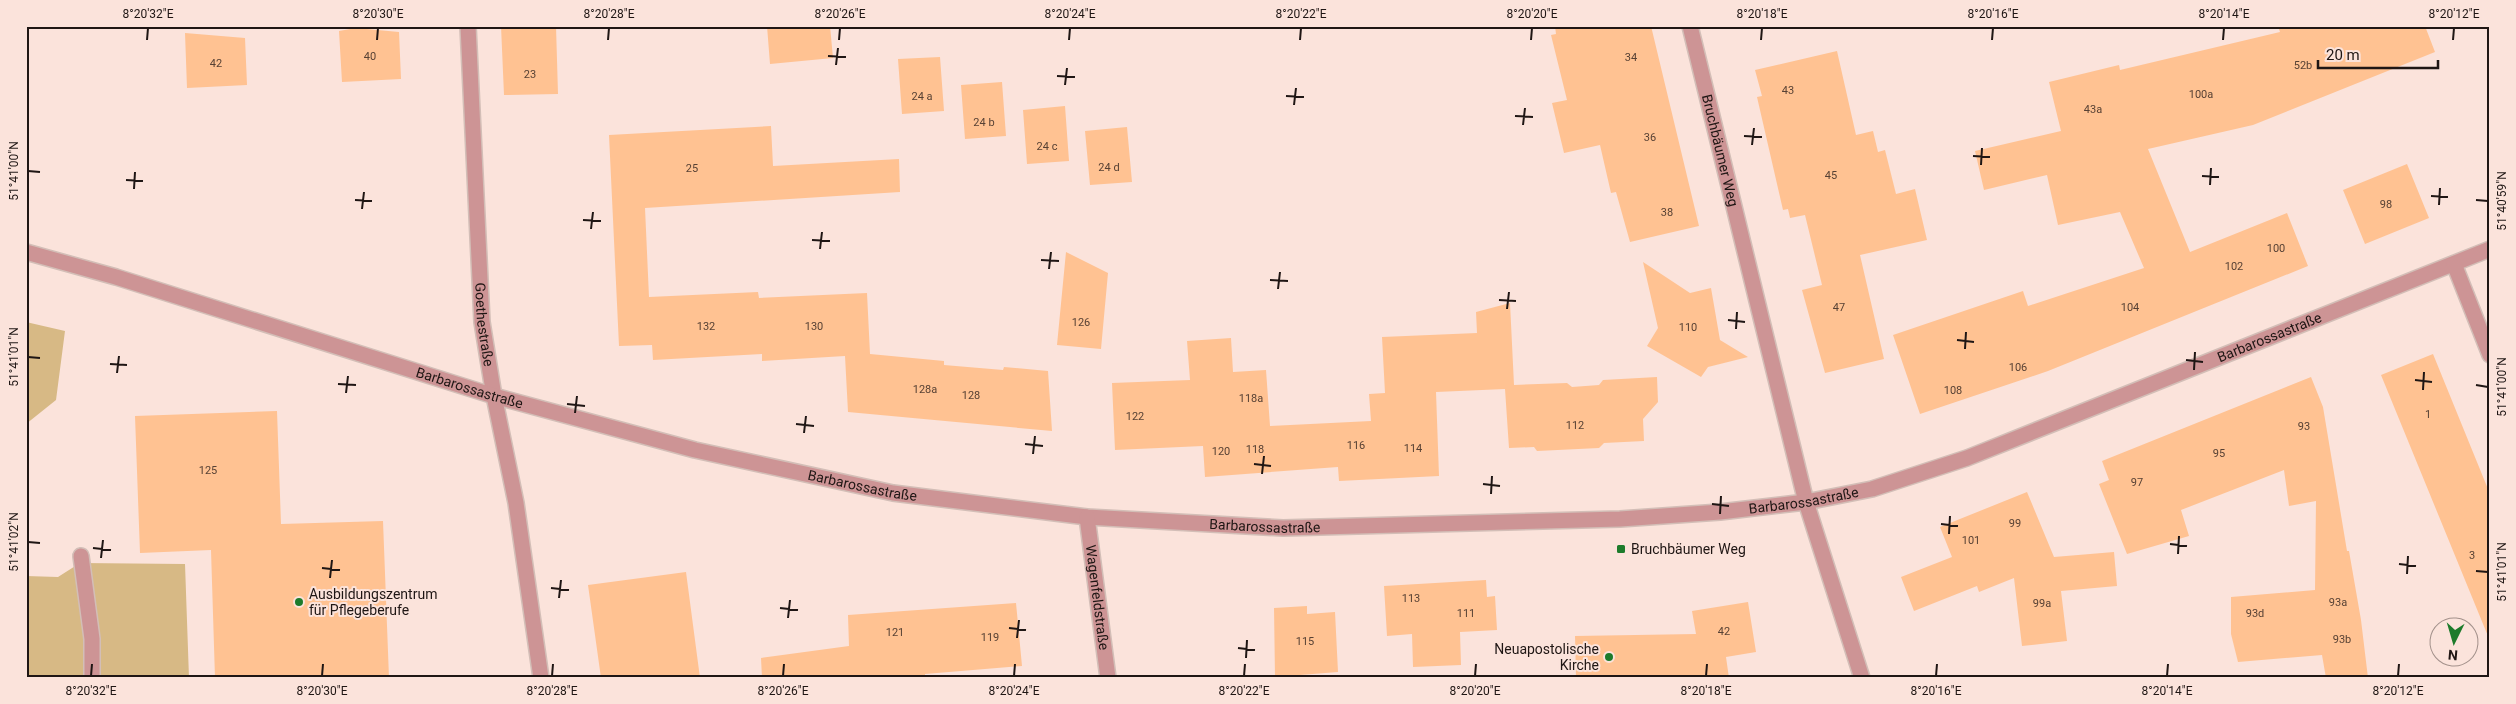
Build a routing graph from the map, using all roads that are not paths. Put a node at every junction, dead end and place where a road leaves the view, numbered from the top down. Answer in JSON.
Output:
{"nodes":[{"id":1,"x":468,"y":26,"type":"edge"},
{"id":2,"x":1690,"y":26,"type":"edge"},
{"id":3,"x":2490,"y":250,"type":"edge"},
{"id":4,"x":26,"y":252,"type":"edge"},
{"id":5,"x":2454,"y":264,"type":"junction"},
{"id":6,"x":2490,"y":355,"type":"edge"},
{"id":7,"x":494,"y":396,"type":"junction"},
{"id":8,"x":1806,"y":502,"type":"junction"},
{"id":9,"x":1086,"y":517,"type":"junction"},
{"id":10,"x":81,"y":556,"type":"dead end"},
{"id":11,"x":92,"y":678,"type":"edge"},
{"id":12,"x":541,"y":678,"type":"edge"},
{"id":13,"x":1108,"y":678,"type":"edge"},
{"id":14,"x":1862,"y":678,"type":"edge"}],
"edges":[{"from":1,"to":7,"type":"street","name":"Goethestraße"},
{"from":2,"to":8,"type":"street","name":"Bruchbäumer Weg"},
{"from":3,"to":5,"type":"street","name":"Barbarossastraße"},
{"from":4,"to":7,"type":"street","name":"Barbarossastraße"},
{"from":5,"to":6,"type":"street"},
{"from":5,"to":8,"type":"street","name":"Barbarossastraße"},
{"from":7,"to":9,"type":"street","name":"Barbarossastraße"},
{"from":7,"to":12,"type":"street","name":"Goethestraße"},
{"from":8,"to":9,"type":"street","name":"Barbarossastraße"},
{"from":8,"to":14,"type":"street","name":"Bruchbäumer Weg"},
{"from":9,"to":13,"type":"street","name":"Wagenfeldstraße"},
{"from":10,"to":11,"type":"street"}]}
